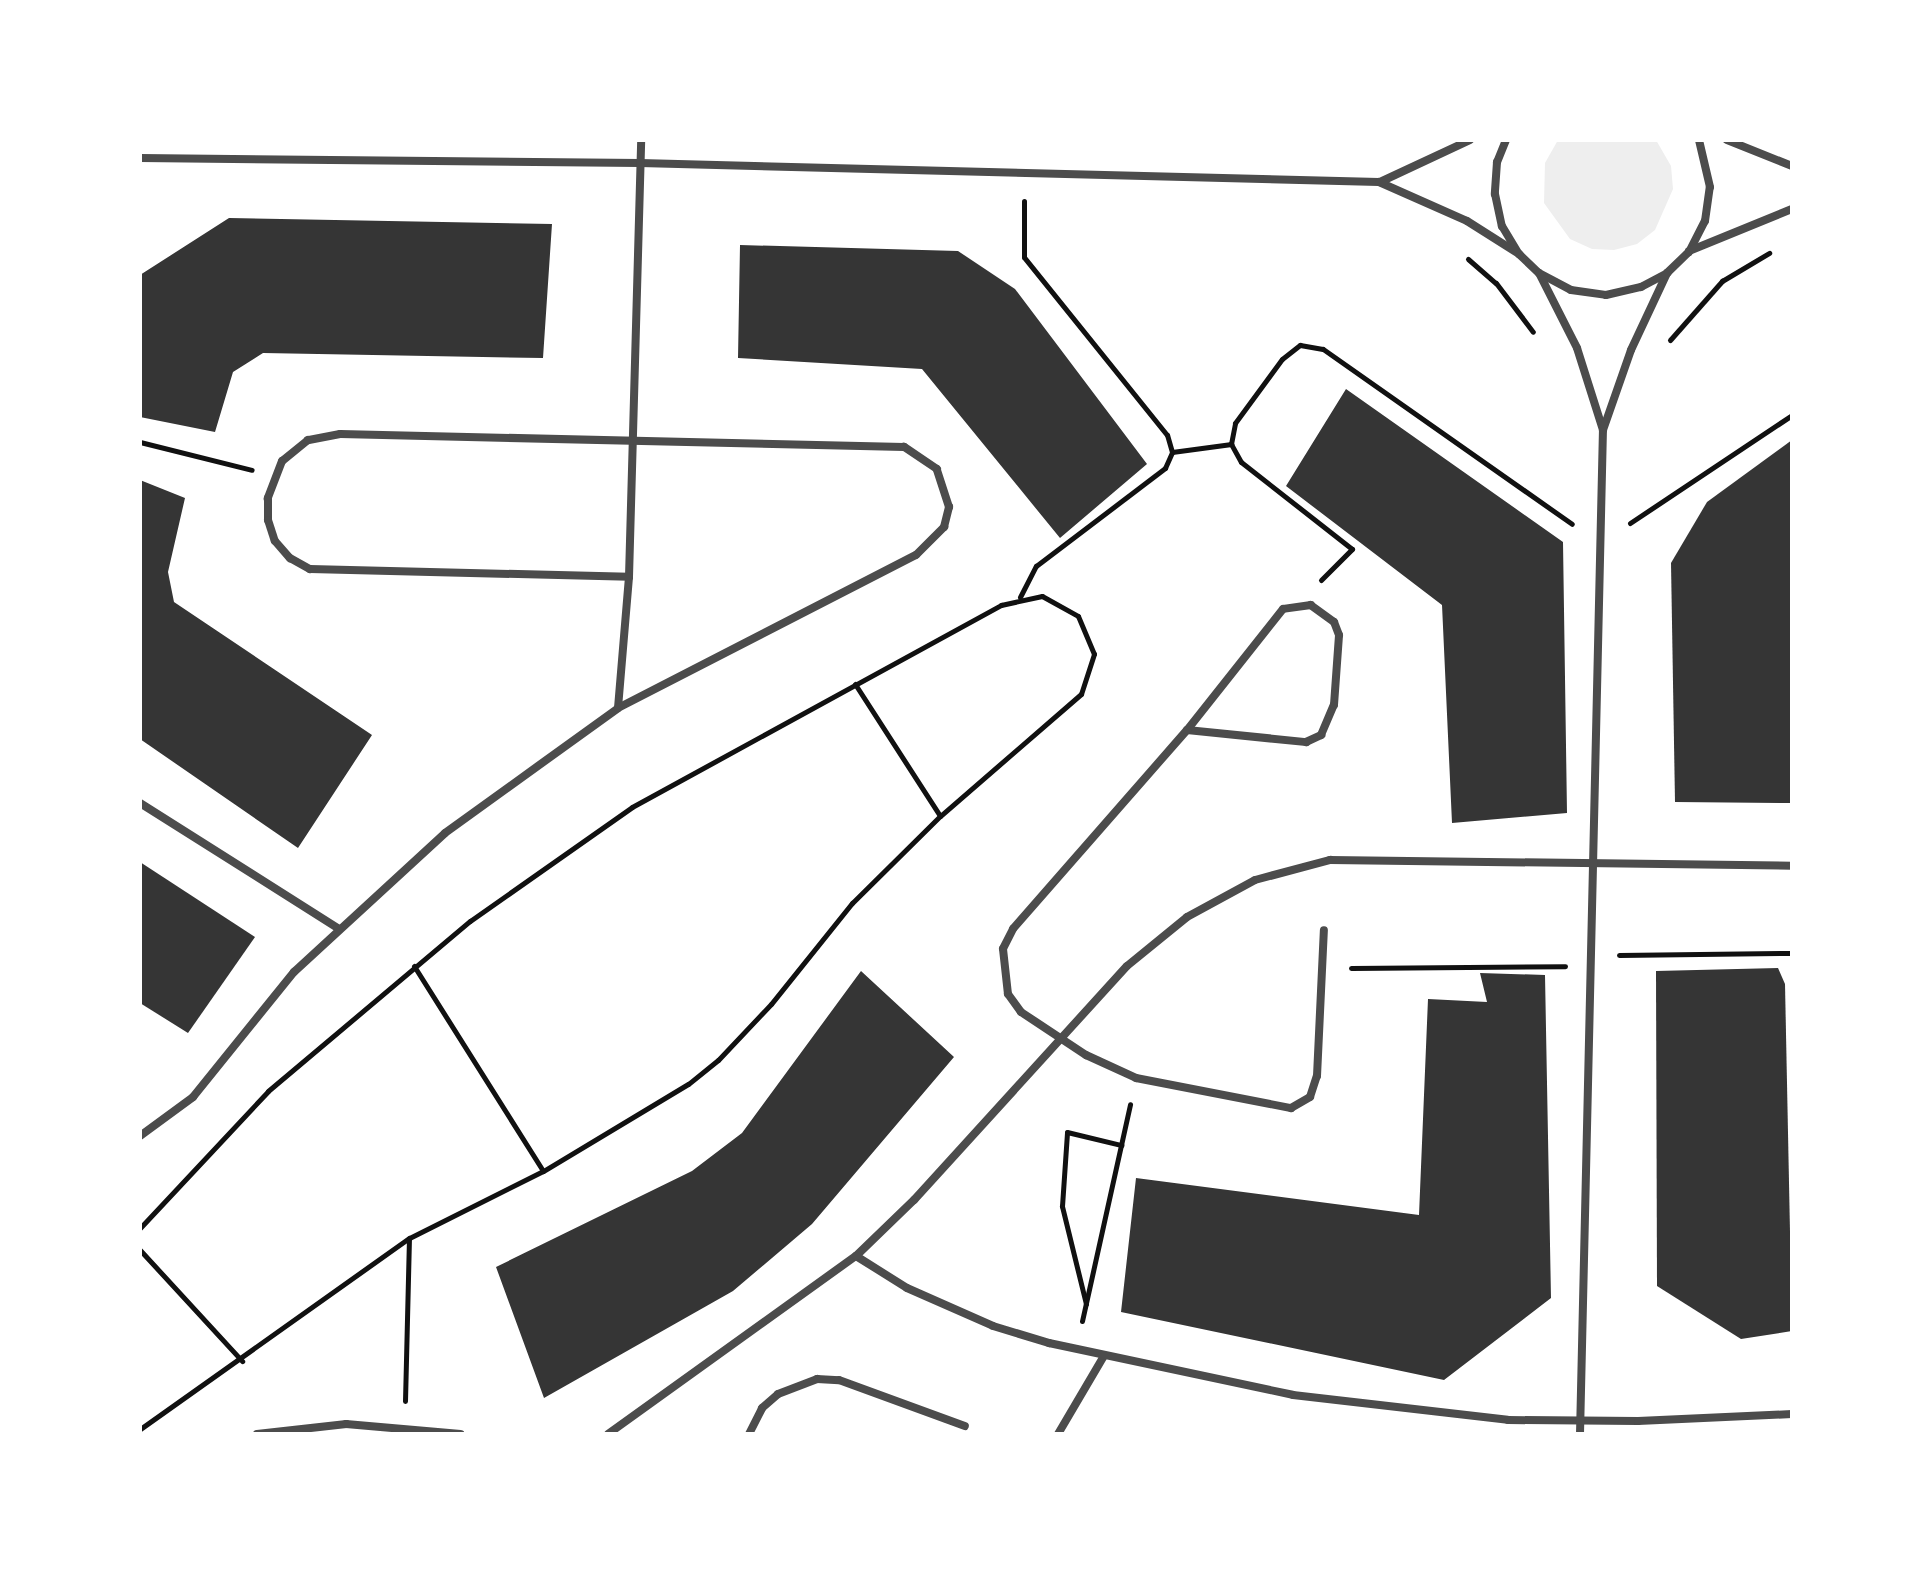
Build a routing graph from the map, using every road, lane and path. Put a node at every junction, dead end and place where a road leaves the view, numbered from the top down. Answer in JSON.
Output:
{"nodes":[{"id":1,"x":641,"y":140,"type":"edge"},
{"id":2,"x":1470,"y":140,"type":"edge"},
{"id":3,"x":1506,"y":140,"type":"edge"},
{"id":4,"x":1699,"y":140,"type":"edge"},
{"id":5,"x":1727,"y":140,"type":"edge"},
{"id":6,"x":140,"y":158,"type":"edge"},
{"id":7,"x":640,"y":163,"type":"junction"},
{"id":8,"x":1792,"y":166,"type":"edge"},
{"id":9,"x":1025,"y":173,"type":"junction"},
{"id":10,"x":1379,"y":182,"type":"junction"},
{"id":11,"x":1792,"y":209,"type":"edge"},
{"id":12,"x":1689,"y":252,"type":"junction"},
{"id":13,"x":1519,"y":254,"type":"junction"},
{"id":14,"x":1539,"y":273,"type":"junction"},
{"id":15,"x":1667,"y":273,"type":"junction"},
{"id":16,"x":1792,"y":415,"type":"edge"},
{"id":17,"x":1603,"y":430,"type":"junction"},
{"id":18,"x":140,"y":442,"type":"edge"},
{"id":19,"x":633,"y":443,"type":"junction"},
{"id":20,"x":1231,"y":444,"type":"junction"},
{"id":21,"x":1172,"y":452,"type":"junction"},
{"id":22,"x":276,"y":476,"type":"junction"},
{"id":23,"x":1600,"y":543,"type":"junction"},
{"id":24,"x":629,"y":577,"type":"junction"},
{"id":25,"x":1020,"y":597,"type":"junction"},
{"id":26,"x":1296,"y":604,"type":"junction"},
{"id":27,"x":855,"y":684,"type":"junction"},
{"id":28,"x":618,"y":708,"type":"junction"},
{"id":29,"x":1187,"y":730,"type":"junction"},
{"id":30,"x":140,"y":803,"type":"edge"},
{"id":31,"x":940,"y":816,"type":"junction"},
{"id":32,"x":1592,"y":861,"type":"junction"},
{"id":33,"x":1792,"y":866,"type":"edge"},
{"id":34,"x":338,"y":928,"type":"junction"},
{"id":35,"x":1324,"y":930,"type":"dead end"},
{"id":36,"x":1792,"y":953,"type":"edge"},
{"id":37,"x":1590,"y":955,"type":"junction"},
{"id":38,"x":414,"y":966,"type":"junction"},
{"id":39,"x":1590,"y":966,"type":"junction"},
{"id":40,"x":1323,"y":968,"type":"junction"},
{"id":41,"x":1062,"y":1040,"type":"junction"},
{"id":42,"x":1136,"y":1078,"type":"junction"},
{"id":43,"x":140,"y":1136,"type":"edge"},
{"id":44,"x":1121,"y":1145,"type":"junction"},
{"id":45,"x":543,"y":1171,"type":"junction"},
{"id":46,"x":140,"y":1228,"type":"edge"},
{"id":47,"x":409,"y":1238,"type":"junction"},
{"id":48,"x":140,"y":1250,"type":"edge"},
{"id":49,"x":856,"y":1256,"type":"junction"},
{"id":50,"x":1086,"y":1305,"type":"junction"},
{"id":51,"x":1076,"y":1349,"type":"junction"},
{"id":52,"x":1104,"y":1356,"type":"junction"},
{"id":53,"x":242,"y":1361,"type":"junction"},
{"id":54,"x":1792,"y":1414,"type":"edge"},
{"id":55,"x":1581,"y":1422,"type":"junction"},
{"id":56,"x":404,"y":1426,"type":"junction"},
{"id":57,"x":965,"y":1426,"type":"dead end"},
{"id":58,"x":140,"y":1429,"type":"edge"},
{"id":59,"x":257,"y":1434,"type":"edge"},
{"id":60,"x":461,"y":1434,"type":"edge"},
{"id":61,"x":608,"y":1434,"type":"edge"},
{"id":62,"x":749,"y":1434,"type":"edge"},
{"id":63,"x":1058,"y":1434,"type":"edge"},
{"id":64,"x":1580,"y":1434,"type":"edge"}],
"edges":[{"from":1,"to":7,"type":"street"},
{"from":2,"to":10,"type":"street"},
{"from":3,"to":13,"type":"street"},
{"from":4,"to":12,"type":"street"},
{"from":5,"to":8,"type":"street"},
{"from":6,"to":7,"type":"street"},
{"from":7,"to":9,"type":"street"},
{"from":7,"to":19,"type":"street"},
{"from":9,"to":10,"type":"street"},
{"from":9,"to":21,"type":"path"},
{"from":10,"to":13,"type":"street"},
{"from":11,"to":12,"type":"street"},
{"from":12,"to":15,"type":"street"},
{"from":13,"to":14,"type":"street"},
{"from":14,"to":15,"type":"street"},
{"from":14,"to":17,"type":"street"},
{"from":15,"to":17,"type":"street"},
{"from":16,"to":23,"type":"path"},
{"from":17,"to":23,"type":"street"},
{"from":18,"to":22,"type":"path"},
{"from":19,"to":22,"type":"street"},
{"from":19,"to":24,"type":"street"},
{"from":19,"to":28,"type":"street"},
{"from":20,"to":21,"type":"path"},
{"from":20,"to":23,"type":"path"},
{"from":20,"to":26,"type":"path"},
{"from":21,"to":25,"type":"path"},
{"from":22,"to":24,"type":"street"},
{"from":23,"to":32,"type":"street"},
{"from":24,"to":28,"type":"street"},
{"from":25,"to":27,"type":"path"},
{"from":25,"to":31,"type":"path"},
{"from":26,"to":29,"type":"street"},
{"from":26,"to":29,"type":"street"},
{"from":27,"to":31,"type":"path"},
{"from":27,"to":38,"type":"path"},
{"from":28,"to":34,"type":"street"},
{"from":29,"to":41,"type":"street"},
{"from":30,"to":34,"type":"street"},
{"from":31,"to":45,"type":"path"},
{"from":32,"to":33,"type":"street"},
{"from":32,"to":37,"type":"street"},
{"from":32,"to":41,"type":"street"},
{"from":34,"to":43,"type":"street"},
{"from":35,"to":40,"type":"street"},
{"from":36,"to":37,"type":"path"},
{"from":37,"to":39,"type":"street"},
{"from":38,"to":45,"type":"path"},
{"from":38,"to":46,"type":"path"},
{"from":39,"to":40,"type":"path"},
{"from":39,"to":55,"type":"street"},
{"from":40,"to":42,"type":"street"},
{"from":41,"to":42,"type":"street"},
{"from":41,"to":49,"type":"street"},
{"from":42,"to":44,"type":"path"},
{"from":44,"to":50,"type":"path"},
{"from":44,"to":50,"type":"path"},
{"from":45,"to":47,"type":"path"},
{"from":47,"to":53,"type":"path"},
{"from":47,"to":56,"type":"path"},
{"from":48,"to":53,"type":"path"},
{"from":49,"to":51,"type":"street"},
{"from":49,"to":61,"type":"street"},
{"from":50,"to":51,"type":"path"},
{"from":51,"to":52,"type":"street"},
{"from":52,"to":55,"type":"street"},
{"from":52,"to":63,"type":"street"},
{"from":53,"to":58,"type":"path"},
{"from":54,"to":55,"type":"street"},
{"from":55,"to":64,"type":"street"},
{"from":56,"to":59,"type":"street"},
{"from":56,"to":60,"type":"street"},
{"from":57,"to":62,"type":"street"}]}
